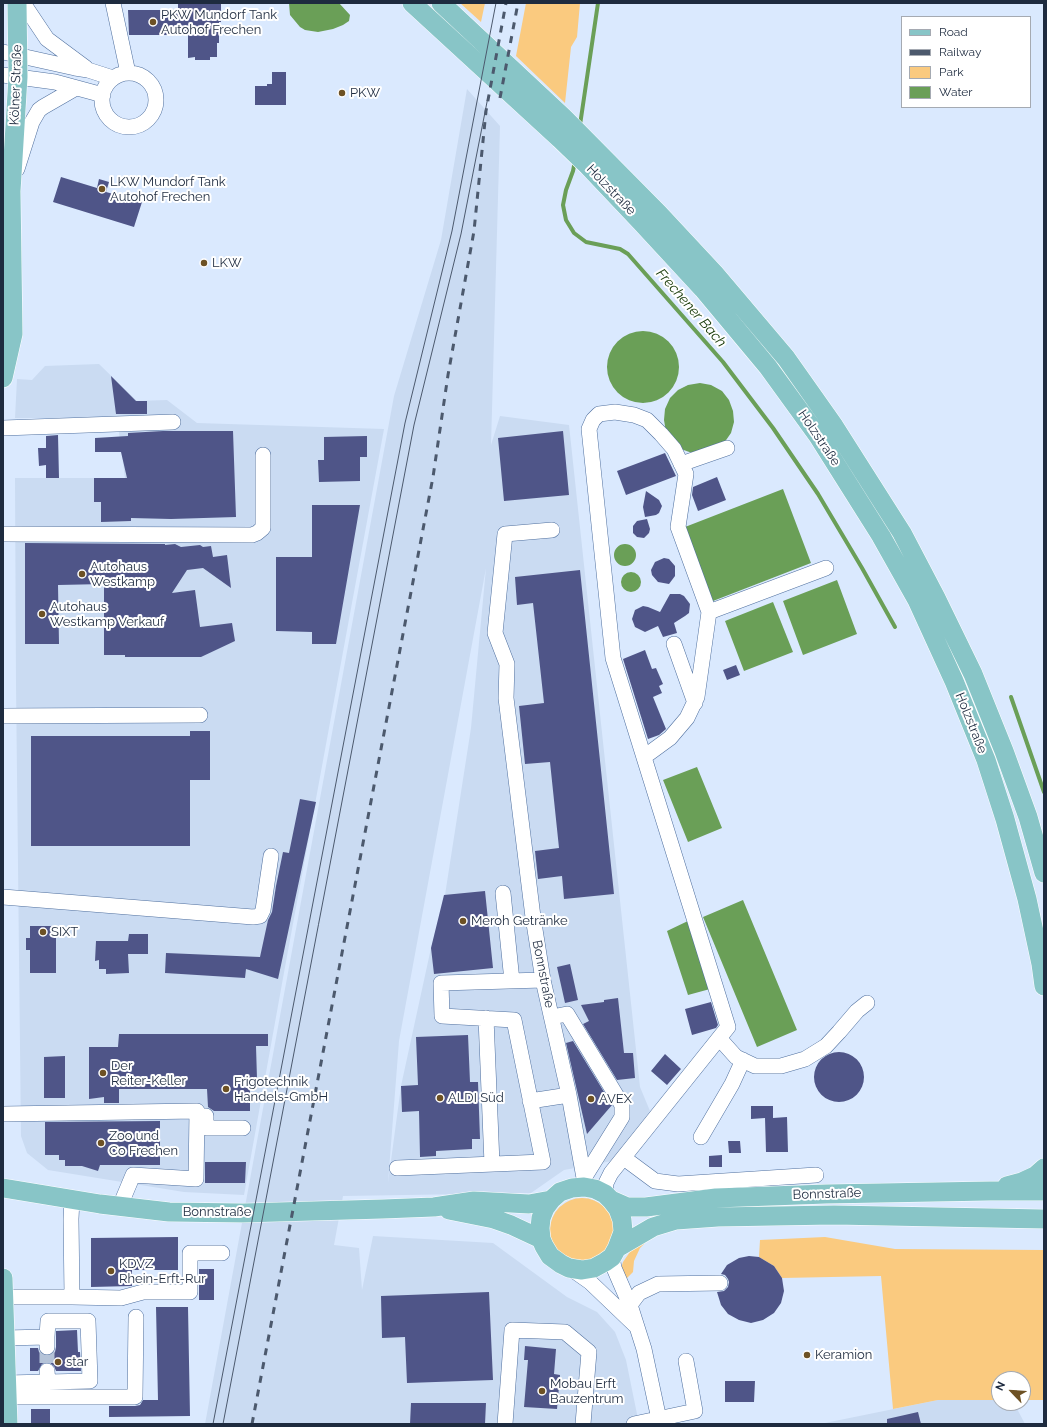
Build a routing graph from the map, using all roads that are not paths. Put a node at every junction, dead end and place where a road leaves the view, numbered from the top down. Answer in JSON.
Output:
{"nodes":[{"id":1,"x":17,"y":3,"type":"edge"},
{"id":2,"x":23,"y":3,"type":"edge"},
{"id":3,"x":113,"y":3,"type":"edge"},
{"id":4,"x":412,"y":3,"type":"edge"},
{"id":5,"x":441,"y":3,"type":"edge"},
{"id":6,"x":10,"y":53,"type":"edge"},
{"id":7,"x":88,"y":70,"type":"junction"},
{"id":8,"x":128,"y":73,"type":"junction"},
{"id":9,"x":10,"y":76,"type":"edge"},
{"id":10,"x":113,"y":78,"type":"junction"},
{"id":11,"x":76,"y":88,"type":"junction"},
{"id":12,"x":102,"y":95,"type":"junction"},
{"id":13,"x":11,"y":191,"type":"junction"},
{"id":14,"x":3,"y":378,"type":"edge"},
{"id":15,"x":173,"y":422,"type":"dead end"},
{"id":16,"x":3,"y":428,"type":"edge"},
{"id":17,"x":727,"y":448,"type":"dead end"},
{"id":18,"x":263,"y":455,"type":"dead end"},
{"id":19,"x":681,"y":464,"type":"junction"},
{"id":20,"x":552,"y":530,"type":"dead end"},
{"id":21,"x":3,"y":534,"type":"edge"},
{"id":22,"x":826,"y":568,"type":"dead end"},
{"id":23,"x":709,"y":612,"type":"junction"},
{"id":24,"x":674,"y":644,"type":"dead end"},
{"id":25,"x":694,"y":703,"type":"junction"},
{"id":26,"x":200,"y":715,"type":"dead end"},
{"id":27,"x":3,"y":716,"type":"edge"},
{"id":28,"x":644,"y":757,"type":"junction"},
{"id":29,"x":271,"y":856,"type":"dead end"},
{"id":30,"x":1044,"y":873,"type":"edge"},
{"id":31,"x":503,"y":893,"type":"dead end"},
{"id":32,"x":3,"y":897,"type":"edge"},
{"id":33,"x":543,"y":980,"type":"junction"},
{"id":34,"x":512,"y":981,"type":"junction"},
{"id":35,"x":1044,"y":986,"type":"edge"},
{"id":36,"x":867,"y":1003,"type":"dead end"},
{"id":37,"x":552,"y":1017,"type":"junction"},
{"id":38,"x":486,"y":1018,"type":"junction"},
{"id":39,"x":719,"y":1038,"type":"junction"},
{"id":40,"x":743,"y":1060,"type":"junction"},
{"id":41,"x":569,"y":1095,"type":"junction"},
{"id":42,"x":530,"y":1101,"type":"junction"},
{"id":43,"x":3,"y":1114,"type":"edge"},
{"id":44,"x":197,"y":1116,"type":"junction"},
{"id":45,"x":243,"y":1128,"type":"dead end"},
{"id":46,"x":702,"y":1137,"type":"dead end"},
{"id":47,"x":624,"y":1158,"type":"junction"},
{"id":48,"x":492,"y":1164,"type":"junction"},
{"id":49,"x":397,"y":1168,"type":"dead end"},
{"id":50,"x":1044,"y":1168,"type":"edge"},
{"id":51,"x":816,"y":1175,"type":"dead end"},
{"id":52,"x":584,"y":1182,"type":"junction"},
{"id":53,"x":3,"y":1188,"type":"edge"},
{"id":54,"x":990,"y":1191,"type":"junction"},
{"id":55,"x":1044,"y":1192,"type":"edge"},
{"id":56,"x":608,"y":1197,"type":"junction"},
{"id":57,"x":72,"y":1199,"type":"junction"},
{"id":58,"x":551,"y":1200,"type":"junction"},
{"id":59,"x":120,"y":1206,"type":"junction"},
{"id":60,"x":434,"y":1207,"type":"junction"},
{"id":61,"x":1044,"y":1219,"type":"edge"},
{"id":62,"x":541,"y":1239,"type":"junction"},
{"id":63,"x":222,"y":1253,"type":"dead end"},
{"id":64,"x":614,"y":1253,"type":"junction"},
{"id":65,"x":569,"y":1268,"type":"junction"},
{"id":66,"x":3,"y":1278,"type":"edge"},
{"id":67,"x":720,"y":1283,"type":"dead end"},
{"id":68,"x":4,"y":1297,"type":"edge"},
{"id":69,"x":72,"y":1297,"type":"junction"},
{"id":70,"x":630,"y":1306,"type":"junction"},
{"id":71,"x":136,"y":1317,"type":"dead end"},
{"id":72,"x":636,"y":1327,"type":"junction"},
{"id":73,"x":5,"y":1338,"type":"junction"},
{"id":74,"x":686,"y":1361,"type":"dead end"},
{"id":75,"x":6,"y":1390,"type":"edge"},
{"id":76,"x":660,"y":1422,"type":"edge"},
{"id":77,"x":8,"y":1424,"type":"edge"},
{"id":78,"x":505,"y":1424,"type":"edge"},
{"id":79,"x":583,"y":1424,"type":"edge"},
{"id":80,"x":634,"y":1424,"type":"edge"}],
"edges":[{"from":1,"to":6,"type":"main road","name":"Kölner Straße"},
{"from":2,"to":7,"type":"street"},
{"from":3,"to":8,"type":"street"},
{"from":4,"to":35,"type":"main road","name":"Holzstraße"},
{"from":5,"to":30,"type":"main road","name":"Holzstraße"},
{"from":6,"to":7,"type":"street"},
{"from":6,"to":9,"type":"main road","name":"Kölner Straße"},
{"from":7,"to":10,"type":"street"},
{"from":8,"to":10,"type":"street"},
{"from":8,"to":12,"type":"street"},
{"from":9,"to":11,"type":"street"},
{"from":9,"to":13,"type":"main road","name":"Kölner Straße"},
{"from":10,"to":12,"type":"street"},
{"from":11,"to":12,"type":"street"},
{"from":11,"to":13,"type":"street","name":"Kölner Straße"},
{"from":13,"to":14,"type":"main road","name":"Kölner Straße"},
{"from":15,"to":16,"type":"street"},
{"from":17,"to":19,"type":"street"},
{"from":18,"to":21,"type":"street"},
{"from":19,"to":23,"type":"street"},
{"from":19,"to":28,"type":"street"},
{"from":20,"to":33,"type":"street","name":"Bonnstraße"},
{"from":22,"to":23,"type":"street"},
{"from":23,"to":25,"type":"street"},
{"from":24,"to":25,"type":"street"},
{"from":25,"to":28,"type":"street"},
{"from":26,"to":27,"type":"street"},
{"from":28,"to":39,"type":"street"},
{"from":29,"to":32,"type":"street"},
{"from":31,"to":34,"type":"street"},
{"from":33,"to":34,"type":"street"},
{"from":33,"to":37,"type":"street","name":"Bonnstraße"},
{"from":34,"to":38,"type":"street"},
{"from":36,"to":40,"type":"street"},
{"from":37,"to":41,"type":"street","name":"Bonnstraße"},
{"from":37,"to":52,"type":"street"},
{"from":38,"to":42,"type":"street"},
{"from":38,"to":48,"type":"street"},
{"from":39,"to":40,"type":"street"},
{"from":39,"to":47,"type":"street"},
{"from":40,"to":46,"type":"street"},
{"from":41,"to":42,"type":"street"},
{"from":41,"to":52,"type":"street","name":"Bonnstraße"},
{"from":42,"to":48,"type":"street"},
{"from":43,"to":44,"type":"street"},
{"from":44,"to":45,"type":"street"},
{"from":44,"to":59,"type":"street"},
{"from":47,"to":51,"type":"street"},
{"from":47,"to":56,"type":"street"},
{"from":48,"to":49,"type":"street"},
{"from":50,"to":54,"type":"main road"},
{"from":52,"to":56,"type":"main road"},
{"from":52,"to":58,"type":"main road"},
{"from":53,"to":57,"type":"main road","name":"Bonnstraße"},
{"from":54,"to":55,"type":"main road","name":"Bonnstraße"},
{"from":54,"to":56,"type":"main road","name":"Bonnstraße"},
{"from":56,"to":64,"type":"main road"},
{"from":57,"to":59,"type":"main road","name":"Bonnstraße"},
{"from":57,"to":69,"type":"street"},
{"from":58,"to":60,"type":"main road","name":"Bonnstraße"},
{"from":58,"to":62,"type":"main road"},
{"from":59,"to":60,"type":"main road","name":"Bonnstraße"},
{"from":60,"to":62,"type":"main road","name":"Bonnstraße"},
{"from":61,"to":64,"type":"main road","name":"Bonnstraße"},
{"from":62,"to":65,"type":"main road"},
{"from":63,"to":69,"type":"street"},
{"from":64,"to":65,"type":"main road"},
{"from":64,"to":70,"type":"street"},
{"from":65,"to":72,"type":"street"},
{"from":66,"to":68,"type":"main road"},
{"from":67,"to":70,"type":"street"},
{"from":68,"to":69,"type":"street"},
{"from":68,"to":73,"type":"main road"},
{"from":70,"to":72,"type":"street"},
{"from":71,"to":75,"type":"street"},
{"from":72,"to":76,"type":"street"},
{"from":73,"to":75,"type":"main road"},
{"from":73,"to":75,"type":"street"},
{"from":74,"to":76,"type":"street"},
{"from":75,"to":77,"type":"main road"},
{"from":76,"to":80,"type":"street"},
{"from":78,"to":79,"type":"street"}]}
